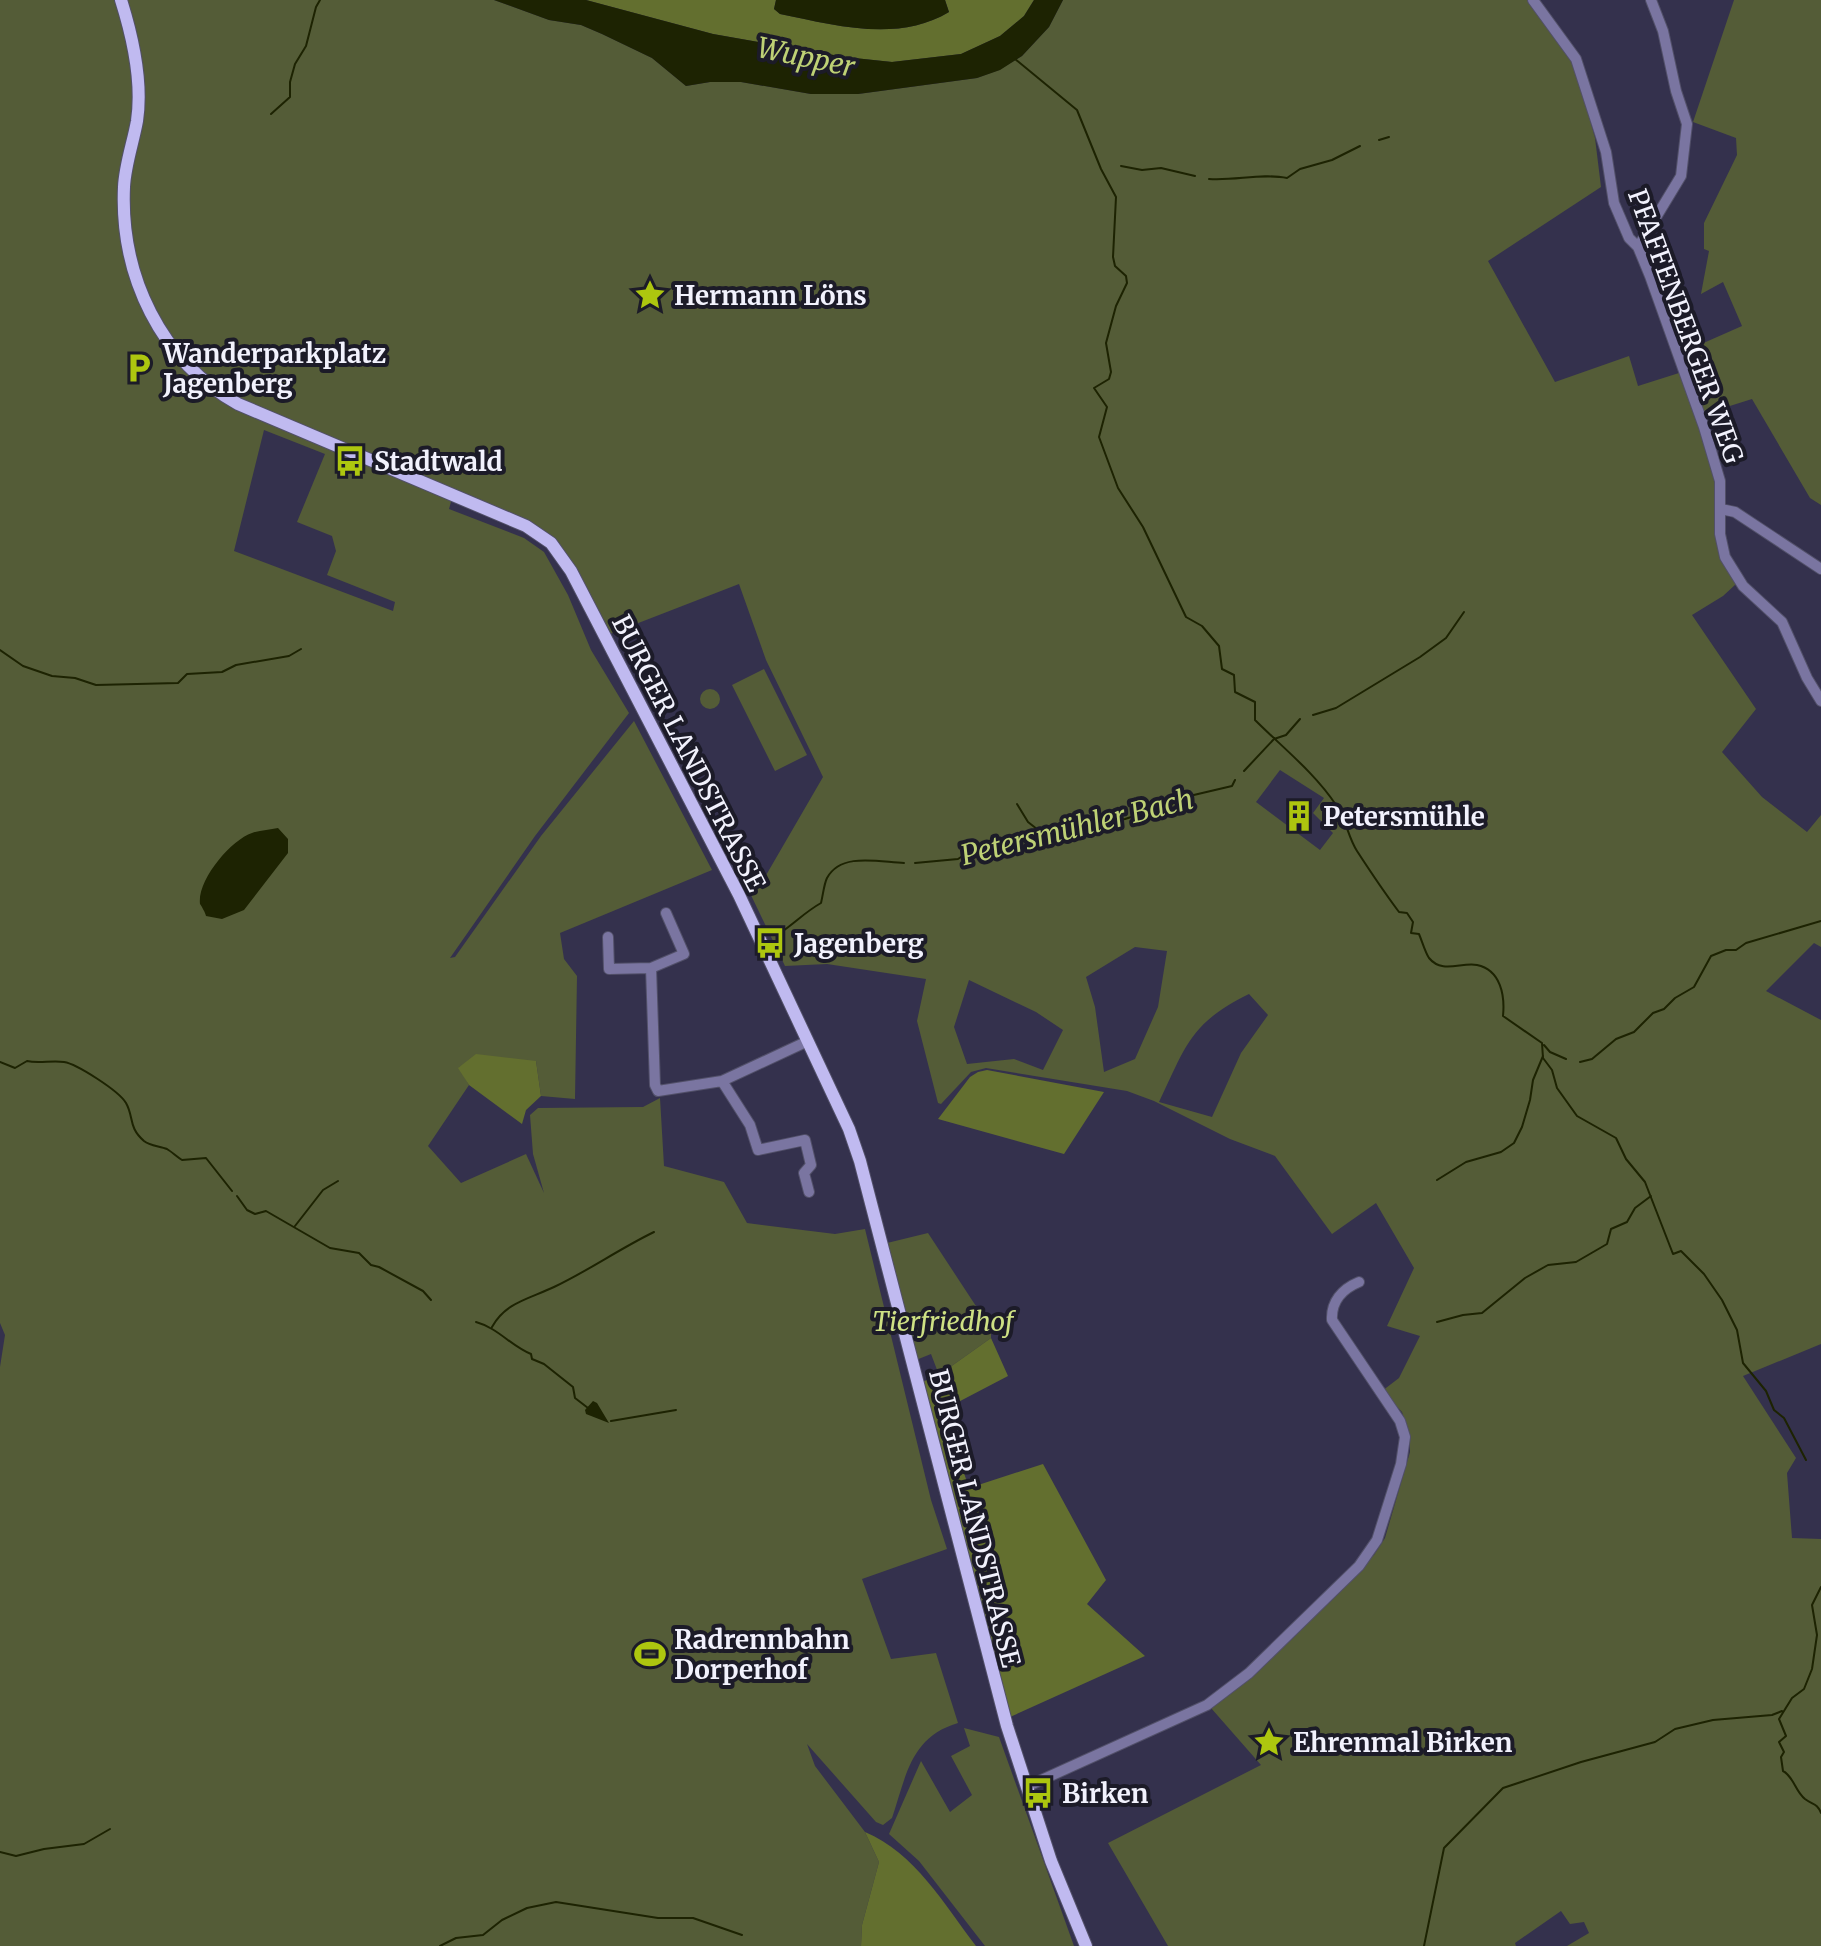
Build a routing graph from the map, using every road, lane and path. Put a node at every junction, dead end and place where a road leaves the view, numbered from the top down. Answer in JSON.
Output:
{"nodes":[{"id":1,"x":121,"y":0,"type":"edge"},
{"id":2,"x":1533,"y":0,"type":"edge"},
{"id":3,"x":1651,"y":0,"type":"edge"},
{"id":4,"x":1638,"y":247,"type":"junction"},
{"id":5,"x":1721,"y":509,"type":"junction"},
{"id":6,"x":1821,"y":569,"type":"edge"},
{"id":7,"x":1821,"y":701,"type":"edge"},
{"id":8,"x":666,"y":913,"type":"dead end"},
{"id":9,"x":608,"y":937,"type":"dead end"},
{"id":10,"x":651,"y":968,"type":"junction"},
{"id":11,"x":808,"y":1041,"type":"junction"},
{"id":12,"x":722,"y":1081,"type":"junction"},
{"id":13,"x":809,"y":1192,"type":"dead end"},
{"id":14,"x":1359,"y":1282,"type":"dead end"},
{"id":15,"x":1026,"y":1787,"type":"junction"},
{"id":16,"x":1086,"y":1946,"type":"edge"}],
"edges":[{"from":1,"to":11,"type":"main road","name":"BURGER LANDSTRASSE"},
{"from":2,"to":4,"type":"street","name":"PFAFFENBERGER WEG"},
{"from":3,"to":4,"type":"street"},
{"from":4,"to":5,"type":"street","name":"PFAFFENBERGER WEG"},
{"from":5,"to":6,"type":"street"},
{"from":5,"to":7,"type":"street","name":"PFAFFENBERGER WEG"},
{"from":8,"to":10,"type":"street"},
{"from":9,"to":10,"type":"street"},
{"from":10,"to":12,"type":"street"},
{"from":11,"to":12,"type":"street"},
{"from":11,"to":15,"type":"main road","name":"BURGER LANDSTRASSE"},
{"from":12,"to":13,"type":"street"},
{"from":14,"to":15,"type":"street"},
{"from":15,"to":16,"type":"main road","name":"BURGER LANDSTRASSE"}]}
